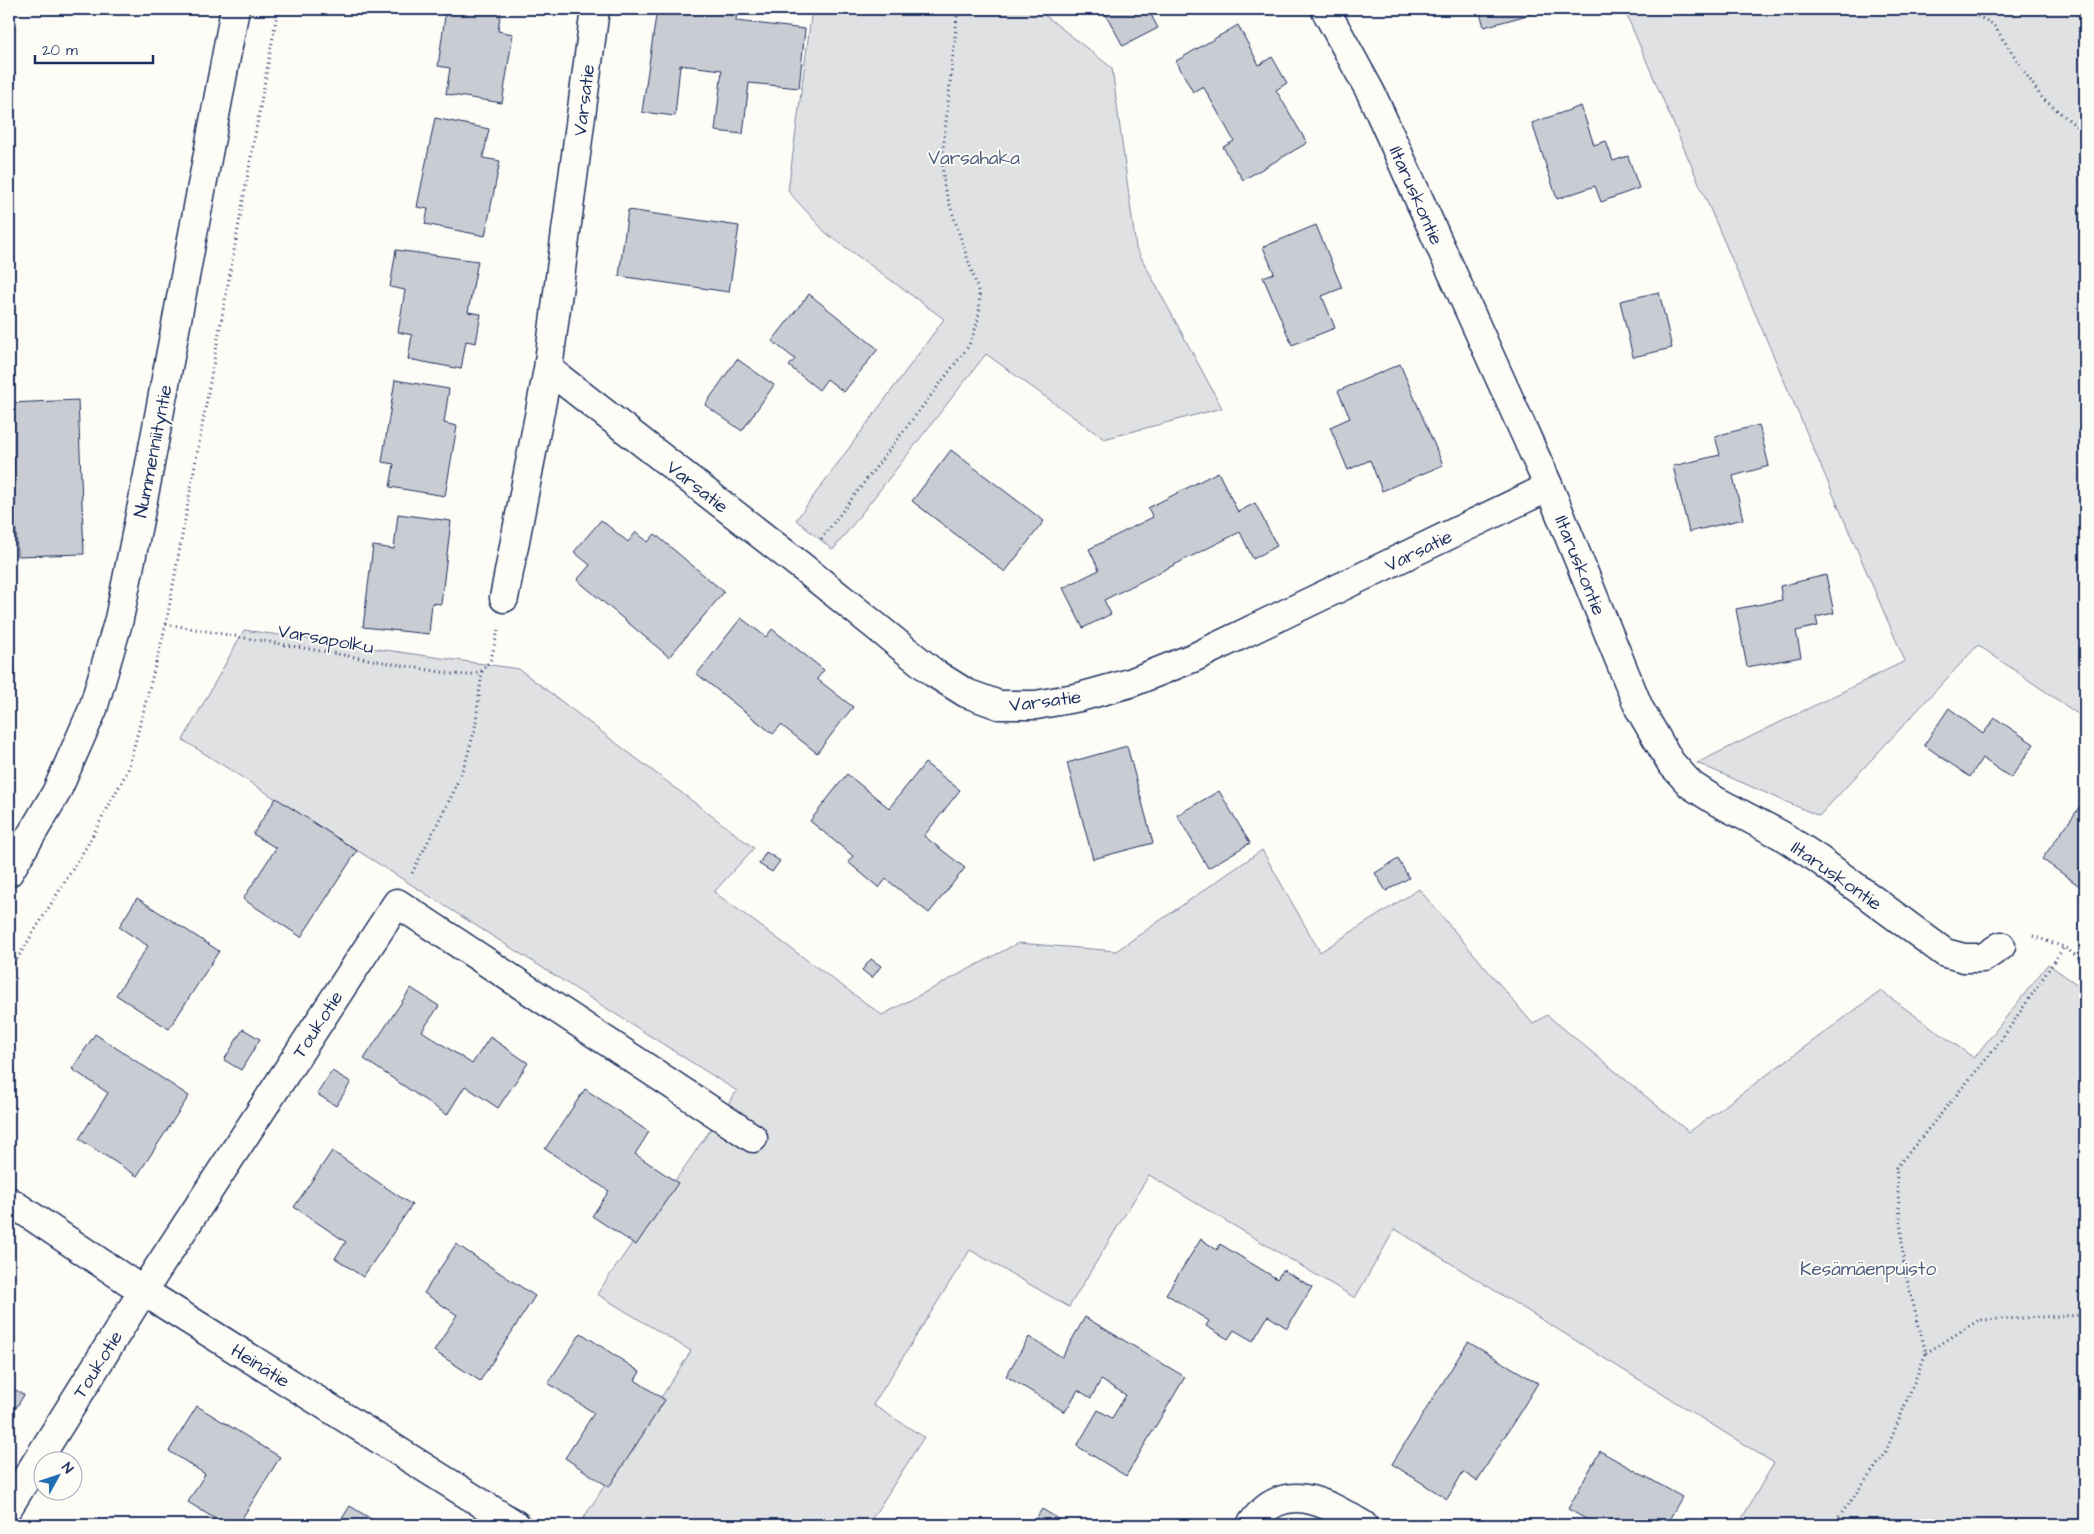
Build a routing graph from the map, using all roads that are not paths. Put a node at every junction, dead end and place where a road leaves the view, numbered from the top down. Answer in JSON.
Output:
{"nodes":[{"id":1,"x":235,"y":9,"type":"edge"},
{"id":2,"x":595,"y":9,"type":"edge"},
{"id":3,"x":1325,"y":9,"type":"edge"},
{"id":4,"x":548,"y":369,"type":"junction"},
{"id":5,"x":1548,"y":486,"type":"junction"},
{"id":6,"x":504,"y":598,"type":"road end"},
{"id":7,"x":9,"y":872,"type":"edge"},
{"id":8,"x":2000,"y":946,"type":"road end"},
{"id":9,"x":753,"y":1138,"type":"dead end"},
{"id":10,"x":9,"y":1201,"type":"edge"},
{"id":11,"x":143,"y":1291,"type":"junction"},
{"id":12,"x":9,"y":1506,"type":"edge"},
{"id":13,"x":516,"y":1525,"type":"edge"},
{"id":14,"x":1251,"y":1525,"type":"edge"},
{"id":15,"x":1363,"y":1525,"type":"edge"}],
"edges":[{"from":1,"to":7,"type":"street","name":"Nummenniityntie"},
{"from":2,"to":4,"type":"street","name":"Varsatie"},
{"from":3,"to":5,"type":"street","name":"Iltaruskontie"},
{"from":4,"to":5,"type":"street","name":"Varsatie"},
{"from":4,"to":6,"type":"street","name":"Varsatie"},
{"from":5,"to":8,"type":"street","name":"Iltaruskontie"},
{"from":9,"to":11,"type":"street","name":"Toukotie"},
{"from":10,"to":11,"type":"street","name":"Heinätie"},
{"from":11,"to":12,"type":"street","name":"Toukotie"},
{"from":11,"to":13,"type":"street","name":"Heinätie"},
{"from":14,"to":15,"type":"street"}]}
